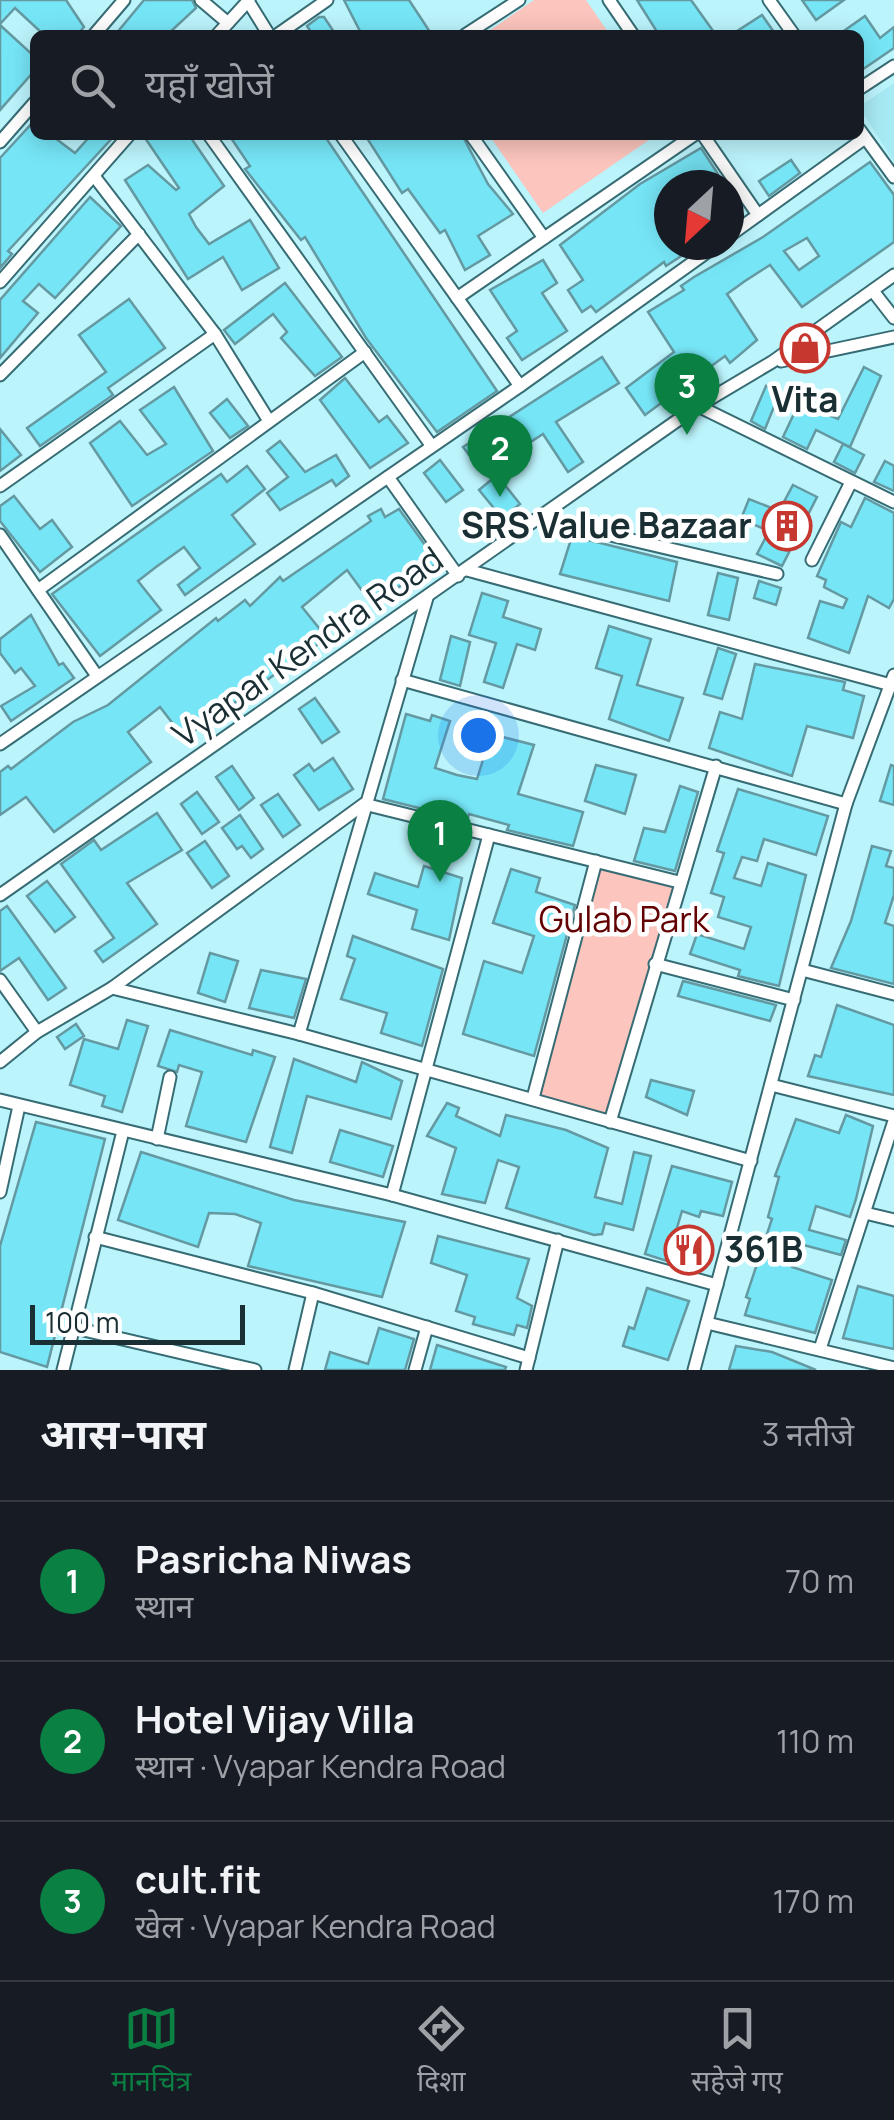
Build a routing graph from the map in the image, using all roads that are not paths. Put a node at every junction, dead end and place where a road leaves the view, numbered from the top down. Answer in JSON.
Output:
{"nodes":[{"id":1,"x":124,"y":0,"type":"edge"},
{"id":2,"x":201,"y":0,"type":"edge"},
{"id":3,"x":248,"y":0,"type":"edge"},
{"id":4,"x":327,"y":0,"type":"edge"},
{"id":5,"x":518,"y":0,"type":"edge"},
{"id":6,"x":609,"y":0,"type":"edge"},
{"id":7,"x":769,"y":0,"type":"edge"},
{"id":8,"x":228,"y":23,"type":"junction"},
{"id":9,"x":98,"y":30,"type":"edge"},
{"id":10,"x":222,"y":30,"type":"edge"},
{"id":11,"x":269,"y":30,"type":"edge"},
{"id":12,"x":281,"y":30,"type":"edge"},
{"id":13,"x":473,"y":30,"type":"edge"},
{"id":14,"x":630,"y":30,"type":"edge"},
{"id":15,"x":790,"y":30,"type":"edge"},
{"id":16,"x":894,"y":66,"type":"edge"},
{"id":17,"x":864,"y":86,"type":"edge"},
{"id":18,"x":30,"y":108,"type":"edge"},
{"id":19,"x":864,"y":137,"type":"edge"},
{"id":20,"x":126,"y":140,"type":"edge"},
{"id":21,"x":213,"y":140,"type":"edge"},
{"id":22,"x":344,"y":140,"type":"edge"},
{"id":23,"x":475,"y":140,"type":"edge"},
{"id":24,"x":687,"y":140,"type":"edge"},
{"id":25,"x":706,"y":140,"type":"edge"},
{"id":26,"x":854,"y":140,"type":"edge"},
{"id":27,"x":0,"y":142,"type":"edge"},
{"id":28,"x":94,"y":176,"type":"junction"},
{"id":29,"x":894,"y":177,"type":"edge"},
{"id":30,"x":758,"y":215,"type":"junction"},
{"id":31,"x":744,"y":225,"type":"edge"},
{"id":32,"x":139,"y":234,"type":"junction"},
{"id":33,"x":544,"y":238,"type":"junction"},
{"id":34,"x":696,"y":260,"type":"edge"},
{"id":35,"x":894,"y":275,"type":"edge"},
{"id":36,"x":0,"y":282,"type":"edge"},
{"id":37,"x":873,"y":291,"type":"junction"},
{"id":38,"x":457,"y":298,"type":"junction"},
{"id":39,"x":894,"y":318,"type":"edge"},
{"id":40,"x":214,"y":334,"type":"junction"},
{"id":41,"x":894,"y":337,"type":"edge"},
{"id":42,"x":365,"y":352,"type":"junction"},
{"id":43,"x":772,"y":362,"type":"junction"},
{"id":44,"x":0,"y":375,"type":"edge"},
{"id":45,"x":520,"y":386,"type":"junction"},
{"id":46,"x":698,"y":406,"type":"junction"},
{"id":47,"x":269,"y":421,"type":"junction"},
{"id":48,"x":431,"y":444,"type":"junction"},
{"id":49,"x":388,"y":477,"type":"junction"},
{"id":50,"x":850,"y":484,"type":"junction"},
{"id":51,"x":0,"y":486,"type":"edge"},
{"id":52,"x":894,"y":502,"type":"edge"},
{"id":53,"x":542,"y":519,"type":"junction"},
{"id":54,"x":0,"y":534,"type":"edge"},
{"id":55,"x":812,"y":560,"type":"dead end"},
{"id":56,"x":463,"y":573,"type":"junction"},
{"id":57,"x":777,"y":574,"type":"dead end"},
{"id":58,"x":38,"y":590,"type":"junction"},
{"id":59,"x":427,"y":598,"type":"junction"},
{"id":60,"x":97,"y":676,"type":"junction"},
{"id":61,"x":402,"y":680,"type":"junction"},
{"id":62,"x":892,"y":680,"type":"edge"},
{"id":63,"x":2,"y":737,"type":"edge"},
{"id":64,"x":716,"y":766,"type":"junction"},
{"id":65,"x":364,"y":804,"type":"junction"},
{"id":66,"x":846,"y":804,"type":"junction"},
{"id":67,"x":488,"y":835,"type":"junction"},
{"id":68,"x":596,"y":861,"type":"junction"},
{"id":69,"x":679,"y":882,"type":"junction"},
{"id":70,"x":0,"y":895,"type":"edge"},
{"id":71,"x":655,"y":964,"type":"junction"},
{"id":72,"x":802,"y":970,"type":"junction"},
{"id":73,"x":0,"y":980,"type":"edge"},
{"id":74,"x":112,"y":988,"type":"junction"},
{"id":75,"x":894,"y":994,"type":"edge"},
{"id":76,"x":794,"y":1000,"type":"junction"},
{"id":77,"x":37,"y":1032,"type":"junction"},
{"id":78,"x":298,"y":1034,"type":"junction"},
{"id":79,"x":0,"y":1062,"type":"edge"},
{"id":80,"x":427,"y":1068,"type":"junction"},
{"id":81,"x":170,"y":1077,"type":"dead end"},
{"id":82,"x":771,"y":1085,"type":"junction"},
{"id":83,"x":533,"y":1098,"type":"junction"},
{"id":84,"x":0,"y":1100,"type":"edge"},
{"id":85,"x":19,"y":1106,"type":"junction"},
{"id":86,"x":894,"y":1119,"type":"edge"},
{"id":87,"x":610,"y":1122,"type":"junction"},
{"id":88,"x":123,"y":1131,"type":"junction"},
{"id":89,"x":157,"y":1139,"type":"junction"},
{"id":90,"x":751,"y":1161,"type":"junction"},
{"id":91,"x":0,"y":1192,"type":"edge"},
{"id":92,"x":392,"y":1195,"type":"junction"},
{"id":93,"x":865,"y":1213,"type":"junction"},
{"id":94,"x":894,"y":1220,"type":"edge"},
{"id":95,"x":95,"y":1237,"type":"junction"},
{"id":96,"x":558,"y":1240,"type":"junction"},
{"id":97,"x":718,"y":1285,"type":"junction"},
{"id":98,"x":313,"y":1293,"type":"junction"},
{"id":99,"x":707,"y":1323,"type":"junction"},
{"id":100,"x":74,"y":1328,"type":"junction"},
{"id":101,"x":426,"y":1328,"type":"junction"},
{"id":102,"x":820,"y":1349,"type":"junction"},
{"id":103,"x":527,"y":1364,"type":"edge"},
{"id":104,"x":894,"y":1368,"type":"edge"},
{"id":105,"x":64,"y":1370,"type":"edge"},
{"id":106,"x":255,"y":1370,"type":"edge"},
{"id":107,"x":295,"y":1370,"type":"edge"},
{"id":108,"x":416,"y":1370,"type":"edge"},
{"id":109,"x":694,"y":1370,"type":"edge"}],
"edges":[{"from":1,"to":9,"type":"street"},
{"from":2,"to":8,"type":"street"},
{"from":3,"to":8,"type":"street"},
{"from":3,"to":11,"type":"street"},
{"from":4,"to":12,"type":"street"},
{"from":5,"to":13,"type":"street"},
{"from":6,"to":14,"type":"street"},
{"from":7,"to":15,"type":"street"},
{"from":8,"to":10,"type":"street"},
{"from":16,"to":17,"type":"street"},
{"from":18,"to":27,"type":"street"},
{"from":19,"to":29,"type":"street"},
{"from":20,"to":28,"type":"street"},
{"from":21,"to":42,"type":"street"},
{"from":22,"to":38,"type":"street"},
{"from":23,"to":33,"type":"street"},
{"from":24,"to":33,"type":"street"},
{"from":25,"to":30,"type":"street"},
{"from":26,"to":30,"type":"street"},
{"from":28,"to":32,"type":"street"},
{"from":28,"to":36,"type":"street"},
{"from":30,"to":31,"type":"street"},
{"from":32,"to":40,"type":"street"},
{"from":32,"to":44,"type":"street"},
{"from":33,"to":38,"type":"street"},
{"from":34,"to":45,"type":"street"},
{"from":35,"to":37,"type":"street","name":"Vyapar Kendra Road"},
{"from":37,"to":39,"type":"street"},
{"from":37,"to":43,"type":"street","name":"Vyapar Kendra Road"},
{"from":38,"to":45,"type":"street"},
{"from":40,"to":47,"type":"street"},
{"from":40,"to":51,"type":"street"},
{"from":41,"to":43,"type":"street"},
{"from":42,"to":47,"type":"street"},
{"from":42,"to":48,"type":"street"},
{"from":43,"to":46,"type":"street","name":"Vyapar Kendra Road"},
{"from":45,"to":48,"type":"street"},
{"from":46,"to":50,"type":"street"},
{"from":46,"to":53,"type":"street","name":"Vyapar Kendra Road"},
{"from":47,"to":58,"type":"street"},
{"from":48,"to":49,"type":"street"},
{"from":49,"to":56,"type":"street"},
{"from":49,"to":60,"type":"street"},
{"from":50,"to":52,"type":"street"},
{"from":50,"to":55,"type":"street"},
{"from":53,"to":56,"type":"street","name":"Vyapar Kendra Road"},
{"from":53,"to":57,"type":"street"},
{"from":54,"to":58,"type":"street"},
{"from":56,"to":59,"type":"street","name":"Vyapar Kendra Road"},
{"from":56,"to":62,"type":"street"},
{"from":58,"to":60,"type":"street"},
{"from":59,"to":61,"type":"street"},
{"from":59,"to":70,"type":"street","name":"Vyapar Kendra Road"},
{"from":60,"to":63,"type":"street"},
{"from":61,"to":64,"type":"street"},
{"from":61,"to":65,"type":"street"},
{"from":62,"to":66,"type":"street"},
{"from":64,"to":66,"type":"street"},
{"from":64,"to":69,"type":"street"},
{"from":65,"to":67,"type":"street"},
{"from":65,"to":74,"type":"street"},
{"from":65,"to":78,"type":"street"},
{"from":66,"to":72,"type":"street"},
{"from":67,"to":68,"type":"street"},
{"from":67,"to":80,"type":"street"},
{"from":68,"to":69,"type":"street"},
{"from":68,"to":83,"type":"street"},
{"from":69,"to":71,"type":"street"},
{"from":71,"to":76,"type":"street"},
{"from":71,"to":87,"type":"street"},
{"from":72,"to":75,"type":"street"},
{"from":72,"to":76,"type":"street"},
{"from":73,"to":77,"type":"street"},
{"from":74,"to":77,"type":"street"},
{"from":74,"to":78,"type":"street"},
{"from":76,"to":82,"type":"street"},
{"from":77,"to":79,"type":"street"},
{"from":78,"to":80,"type":"street"},
{"from":80,"to":83,"type":"street"},
{"from":80,"to":92,"type":"street"},
{"from":81,"to":89,"type":"street"},
{"from":82,"to":86,"type":"street"},
{"from":82,"to":90,"type":"street"},
{"from":83,"to":87,"type":"street"},
{"from":84,"to":85,"type":"street"},
{"from":85,"to":88,"type":"street"},
{"from":85,"to":91,"type":"street"},
{"from":86,"to":93,"type":"street"},
{"from":87,"to":90,"type":"street"},
{"from":88,"to":89,"type":"street"},
{"from":88,"to":95,"type":"street"},
{"from":89,"to":92,"type":"street"},
{"from":90,"to":97,"type":"street"},
{"from":92,"to":96,"type":"street"},
{"from":93,"to":94,"type":"street"},
{"from":93,"to":102,"type":"street"},
{"from":95,"to":98,"type":"street"},
{"from":95,"to":100,"type":"street"},
{"from":96,"to":97,"type":"street"},
{"from":96,"to":103,"type":"street"},
{"from":97,"to":99,"type":"street"},
{"from":98,"to":101,"type":"street"},
{"from":98,"to":107,"type":"street"},
{"from":99,"to":102,"type":"street"},
{"from":99,"to":109,"type":"street"},
{"from":100,"to":105,"type":"street"},
{"from":100,"to":106,"type":"street"},
{"from":101,"to":103,"type":"street"},
{"from":101,"to":108,"type":"street"},
{"from":102,"to":104,"type":"street"}]}
